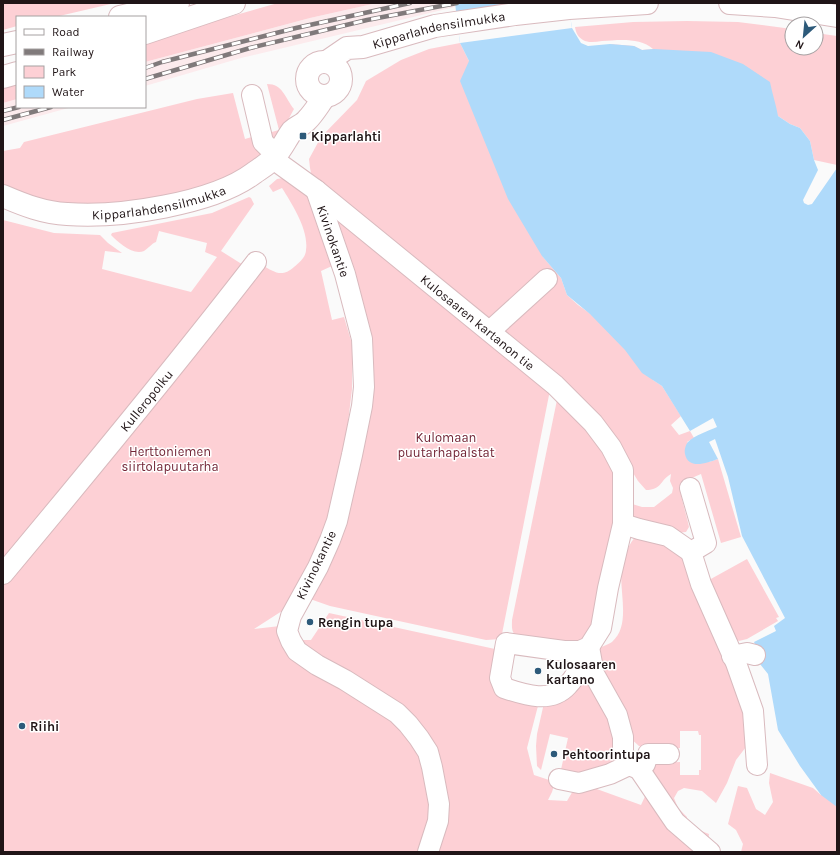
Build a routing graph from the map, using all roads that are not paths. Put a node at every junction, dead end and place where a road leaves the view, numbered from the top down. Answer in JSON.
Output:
{"nodes":[{"id":1,"x":178,"y":3,"type":"edge"},
{"id":2,"x":234,"y":3,"type":"edge"},
{"id":3,"x":647,"y":3,"type":"edge"},
{"id":4,"x":730,"y":3,"type":"edge"},
{"id":5,"x":124,"y":16,"type":"edge"},
{"id":6,"x":837,"y":16,"type":"edge"},
{"id":7,"x":146,"y":33,"type":"edge"},
{"id":8,"x":16,"y":42,"type":"edge"},
{"id":9,"x":3,"y":45,"type":"edge"},
{"id":10,"x":334,"y":67,"type":"junction"},
{"id":11,"x":16,"y":73,"type":"edge"},
{"id":12,"x":3,"y":77,"type":"edge"},
{"id":13,"x":318,"y":93,"type":"junction"},
{"id":14,"x":252,"y":94,"type":"dead end"},
{"id":15,"x":275,"y":157,"type":"junction"},
{"id":16,"x":316,"y":190,"type":"junction"},
{"id":17,"x":3,"y":196,"type":"edge"},
{"id":18,"x":256,"y":262,"type":"dead end"},
{"id":19,"x":547,"y":279,"type":"dead end"},
{"id":20,"x":490,"y":332,"type":"junction"},
{"id":21,"x":690,"y":488,"type":"dead end"},
{"id":22,"x":623,"y":524,"type":"junction"},
{"id":23,"x":691,"y":552,"type":"junction"},
{"id":24,"x":3,"y":574,"type":"edge"},
{"id":25,"x":755,"y":655,"type":"dead end"},
{"id":26,"x":732,"y":656,"type":"junction"},
{"id":27,"x":669,"y":754,"type":"dead end"},
{"id":28,"x":639,"y":763,"type":"junction"},
{"id":29,"x":757,"y":765,"type":"dead end"},
{"id":30,"x":559,"y":779,"type":"dead end"},
{"id":31,"x":428,"y":852,"type":"edge"},
{"id":32,"x":710,"y":852,"type":"edge"}],
"edges":[{"from":1,"to":5,"type":"main road"},
{"from":2,"to":7,"type":"main road"},
{"from":3,"to":10,"type":"main road","name":"Kipparlahdensilmukka"},
{"from":4,"to":6,"type":"main road"},
{"from":8,"to":9,"type":"main road"},
{"from":10,"to":13,"type":"main road"},
{"from":10,"to":13,"type":"main road"},
{"from":11,"to":12,"type":"main road"},
{"from":13,"to":15,"type":"main road","name":"Kipparlahdensilmukka"},
{"from":14,"to":15,"type":"street","name":"Kulosaaren kartanon tie"},
{"from":15,"to":16,"type":"street","name":"Kulosaaren kartanon tie"},
{"from":15,"to":17,"type":"main road","name":"Kipparlahdensilmukka"},
{"from":16,"to":20,"type":"street","name":"Kulosaaren kartanon tie"},
{"from":16,"to":31,"type":"street","name":"Kivinokantie"},
{"from":18,"to":24,"type":"street","name":"Kulleropolku"},
{"from":19,"to":20,"type":"street"},
{"from":20,"to":22,"type":"street","name":"Kulosaaren kartanon tie"},
{"from":21,"to":23,"type":"street"},
{"from":22,"to":23,"type":"street"},
{"from":22,"to":28,"type":"street","name":"Kulosaaren kartanon tie"},
{"from":23,"to":26,"type":"street"},
{"from":25,"to":26,"type":"street"},
{"from":26,"to":29,"type":"street"},
{"from":27,"to":28,"type":"street"},
{"from":28,"to":30,"type":"street"},
{"from":28,"to":32,"type":"street"}]}
